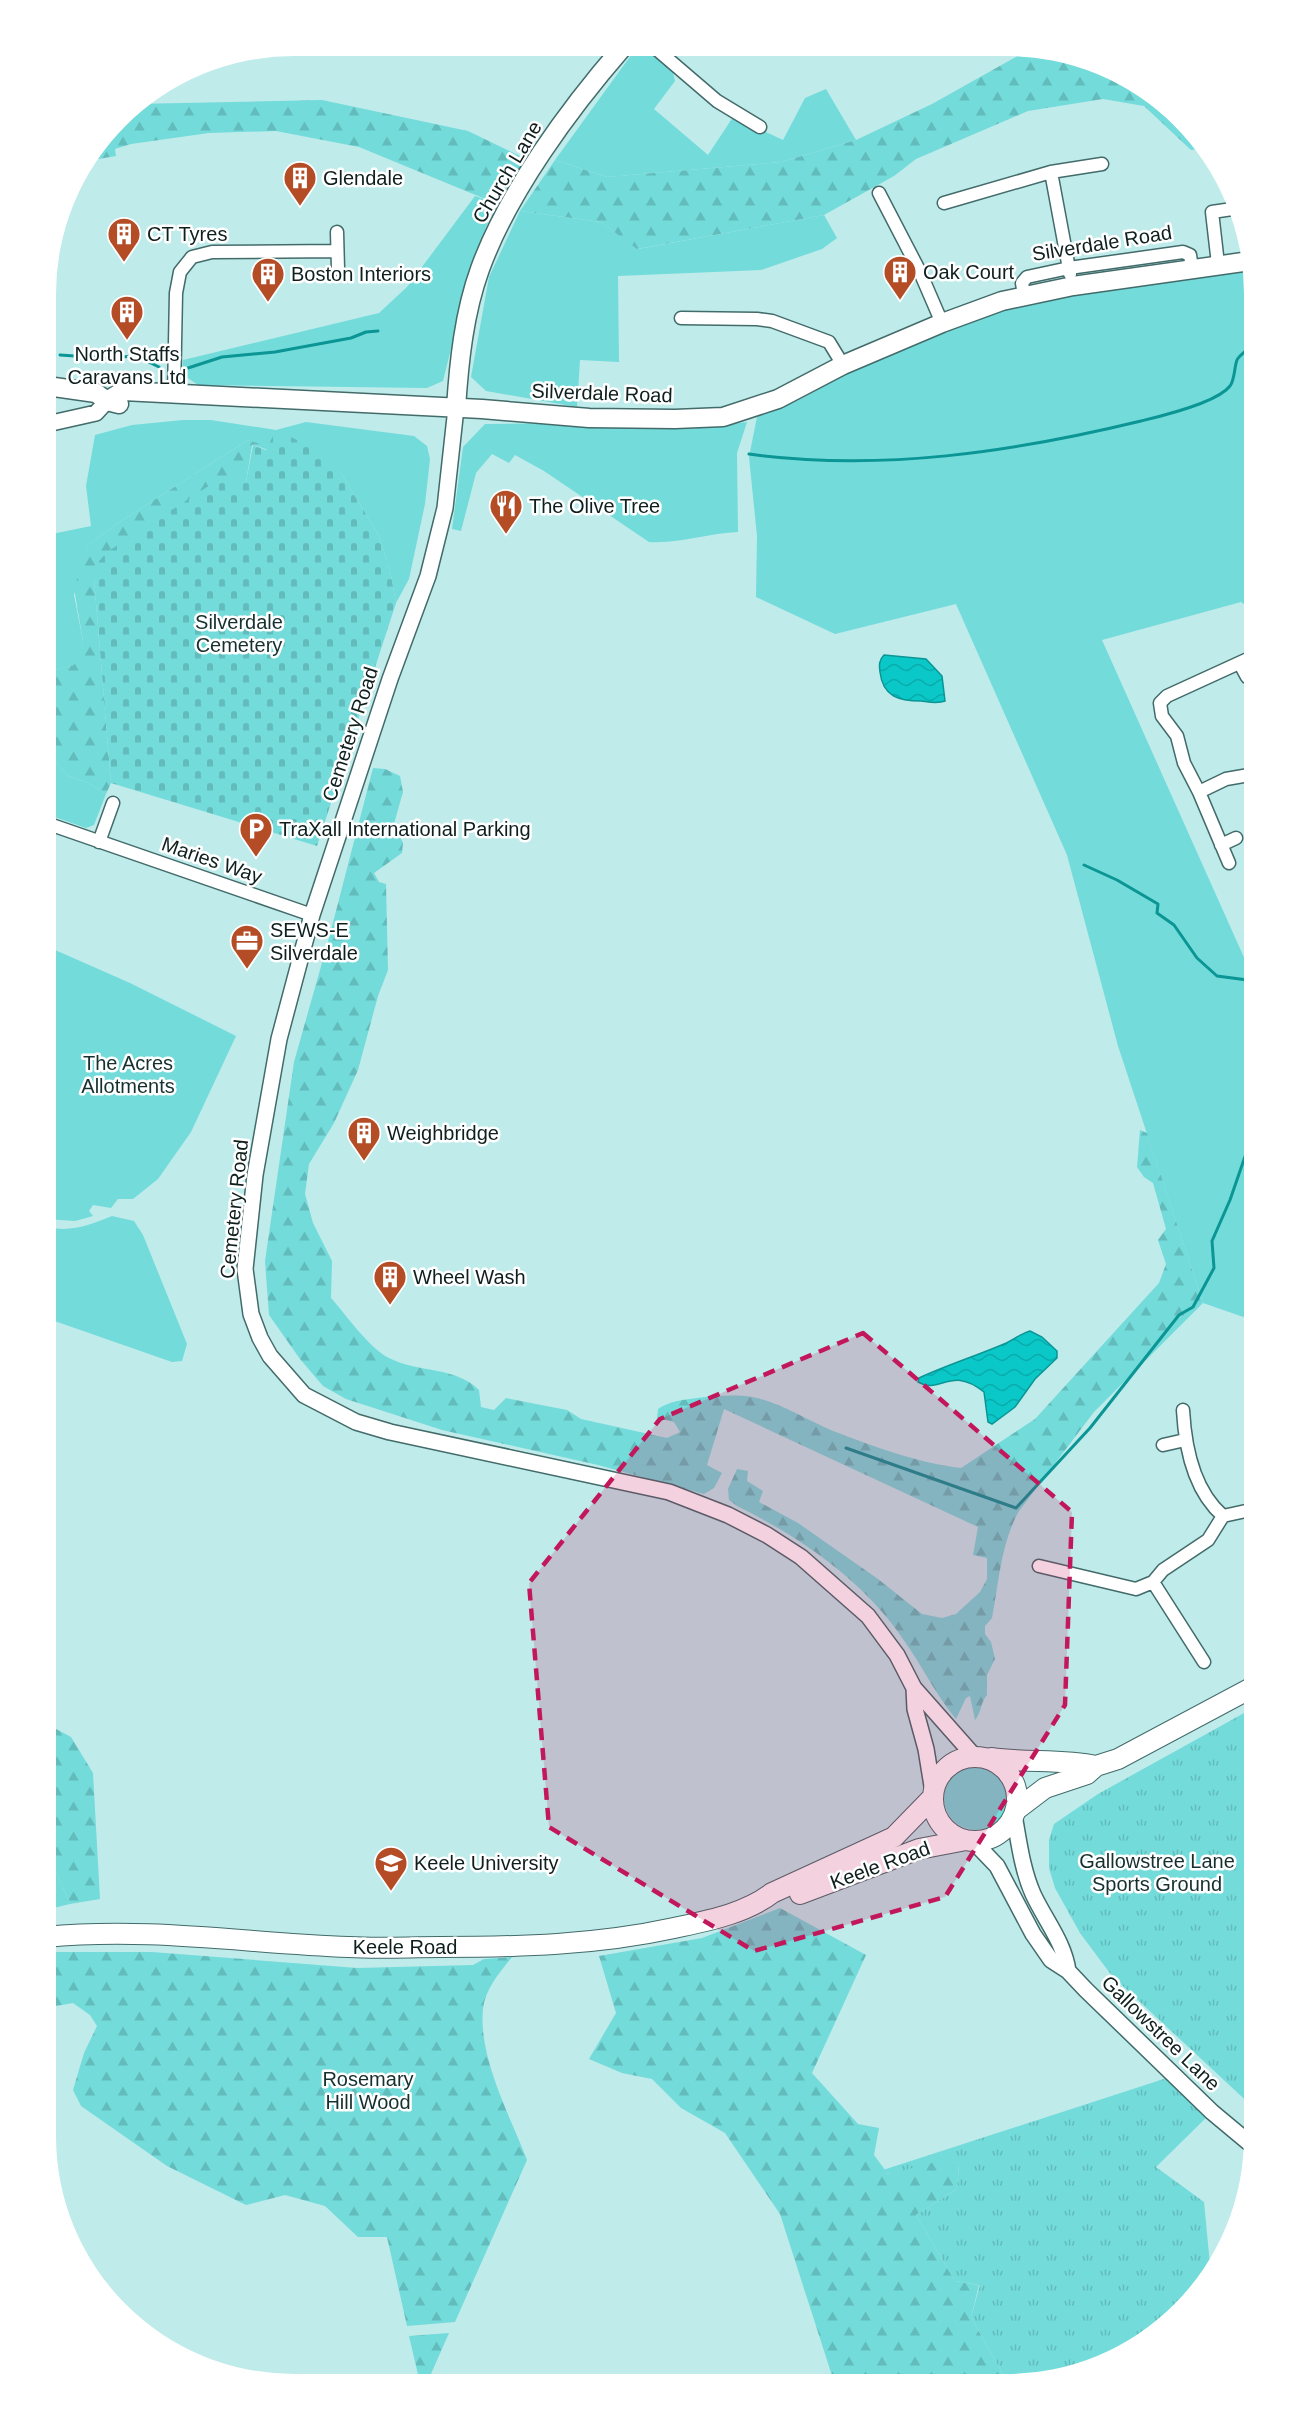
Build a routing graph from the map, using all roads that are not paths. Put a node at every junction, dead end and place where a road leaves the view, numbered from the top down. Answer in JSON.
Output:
{"nodes":[{"id":1,"x":615,"y":56,"type":"edge"},
{"id":2,"x":664,"y":56,"type":"edge"},
{"id":3,"x":760,"y":127,"type":"dead end"},
{"id":4,"x":1102,"y":164,"type":"dead end"},
{"id":5,"x":1051,"y":172,"type":"junction"},
{"id":6,"x":879,"y":193,"type":"dead end"},
{"id":7,"x":944,"y":203,"type":"dead end"},
{"id":8,"x":1229,"y":209,"type":"edge"},
{"id":9,"x":337,"y":232,"type":"dead end"},
{"id":10,"x":337,"y":251,"type":"junction"},
{"id":11,"x":1242,"y":262,"type":"edge"},
{"id":12,"x":1218,"y":264,"type":"junction"},
{"id":13,"x":338,"y":269,"type":"dead end"},
{"id":14,"x":1071,"y":277,"type":"junction"},
{"id":15,"x":681,"y":318,"type":"dead end"},
{"id":16,"x":942,"y":323,"type":"junction"},
{"id":17,"x":843,"y":365,"type":"junction"},
{"id":18,"x":56,"y":387,"type":"edge"},
{"id":19,"x":174,"y":394,"type":"junction"},
{"id":20,"x":107,"y":401,"type":"junction"},
{"id":21,"x":456,"y":408,"type":"junction"},
{"id":22,"x":56,"y":422,"type":"edge"},
{"id":23,"x":1244,"y":661,"type":"edge"},
{"id":24,"x":1244,"y":776,"type":"edge"},
{"id":25,"x":1199,"y":792,"type":"junction"},
{"id":26,"x":113,"y":803,"type":"dead end"},
{"id":27,"x":56,"y":827,"type":"edge"},
{"id":28,"x":1236,"y":838,"type":"dead end"},
{"id":29,"x":99,"y":842,"type":"junction"},
{"id":30,"x":1221,"y":845,"type":"junction"},
{"id":31,"x":1229,"y":862,"type":"dead end"},
{"id":32,"x":312,"y":915,"type":"junction"},
{"id":33,"x":1183,"y":1410,"type":"dead end"},
{"id":34,"x":1185,"y":1440,"type":"junction"},
{"id":35,"x":1163,"y":1445,"type":"dead end"},
{"id":36,"x":1244,"y":1511,"type":"edge"},
{"id":37,"x":1223,"y":1516,"type":"junction"},
{"id":38,"x":1039,"y":1566,"type":"dead end"},
{"id":39,"x":1153,"y":1582,"type":"junction"},
{"id":40,"x":1204,"y":1662,"type":"dead end"},
{"id":41,"x":914,"y":1688,"type":"junction"},
{"id":42,"x":1244,"y":1692,"type":"edge"},
{"id":43,"x":979,"y":1757,"type":"junction"},
{"id":44,"x":1096,"y":1766,"type":"junction"},
{"id":45,"x":933,"y":1794,"type":"junction"},
{"id":46,"x":1015,"y":1813,"type":"junction"},
{"id":47,"x":970,"y":1840,"type":"junction"},
{"id":48,"x":759,"y":1903,"type":"junction"},
{"id":49,"x":56,"y":1936,"type":"edge"},
{"id":50,"x":1068,"y":1971,"type":"junction"},
{"id":51,"x":1244,"y":2139,"type":"edge"}],
"edges":[{"from":1,"to":21,"type":"main road","name":"Church Lane"},
{"from":2,"to":3,"type":"street"},
{"from":4,"to":5,"type":"street"},
{"from":5,"to":7,"type":"street"},
{"from":5,"to":14,"type":"street"},
{"from":6,"to":16,"type":"street"},
{"from":8,"to":12,"type":"street"},
{"from":9,"to":10,"type":"street"},
{"from":10,"to":13,"type":"street"},
{"from":10,"to":19,"type":"street"},
{"from":11,"to":12,"type":"main road","name":"Silverdale Road"},
{"from":12,"to":14,"type":"main road","name":"Silverdale Road"},
{"from":14,"to":16,"type":"main road","name":"Silverdale Road"},
{"from":15,"to":17,"type":"street"},
{"from":16,"to":17,"type":"main road","name":"Silverdale Road"},
{"from":17,"to":21,"type":"main road","name":"Silverdale Road"},
{"from":18,"to":20,"type":"main road"},
{"from":19,"to":20,"type":"main road","name":"Silverdale Road"},
{"from":19,"to":21,"type":"main road","name":"Silverdale Road"},
{"from":20,"to":22,"type":"street"},
{"from":21,"to":32,"type":"street","name":"Cemetery Road"},
{"from":23,"to":25,"type":"street"},
{"from":24,"to":25,"type":"street"},
{"from":25,"to":30,"type":"street"},
{"from":26,"to":29,"type":"street"},
{"from":27,"to":29,"type":"street","name":"Maries Way"},
{"from":28,"to":30,"type":"street"},
{"from":29,"to":32,"type":"street","name":"Maries Way"},
{"from":30,"to":31,"type":"street"},
{"from":32,"to":41,"type":"street","name":"Cemetery Road"},
{"from":33,"to":34,"type":"street"},
{"from":34,"to":35,"type":"street"},
{"from":34,"to":37,"type":"street"},
{"from":36,"to":37,"type":"street"},
{"from":37,"to":39,"type":"street"},
{"from":38,"to":39,"type":"street"},
{"from":39,"to":40,"type":"street"},
{"from":41,"to":43,"type":"street","name":"Cemetery Road"},
{"from":41,"to":45,"type":"street","name":"Cemetery Road"},
{"from":42,"to":44,"type":"main road"},
{"from":43,"to":44,"type":"main road"},
{"from":43,"to":45,"type":"main road"},
{"from":43,"to":46,"type":"main road"},
{"from":44,"to":46,"type":"main road"},
{"from":45,"to":47,"type":"main road"},
{"from":45,"to":48,"type":"main road","name":"Keele Road"},
{"from":46,"to":47,"type":"main road"},
{"from":46,"to":50,"type":"street","name":"Gallowstree Lane"},
{"from":47,"to":48,"type":"main road","name":"Keele Road"},
{"from":47,"to":50,"type":"street","name":"Gallowstree Lane"},
{"from":48,"to":49,"type":"main road","name":"Keele Road"},
{"from":50,"to":51,"type":"street","name":"Gallowstree Lane"}]}
